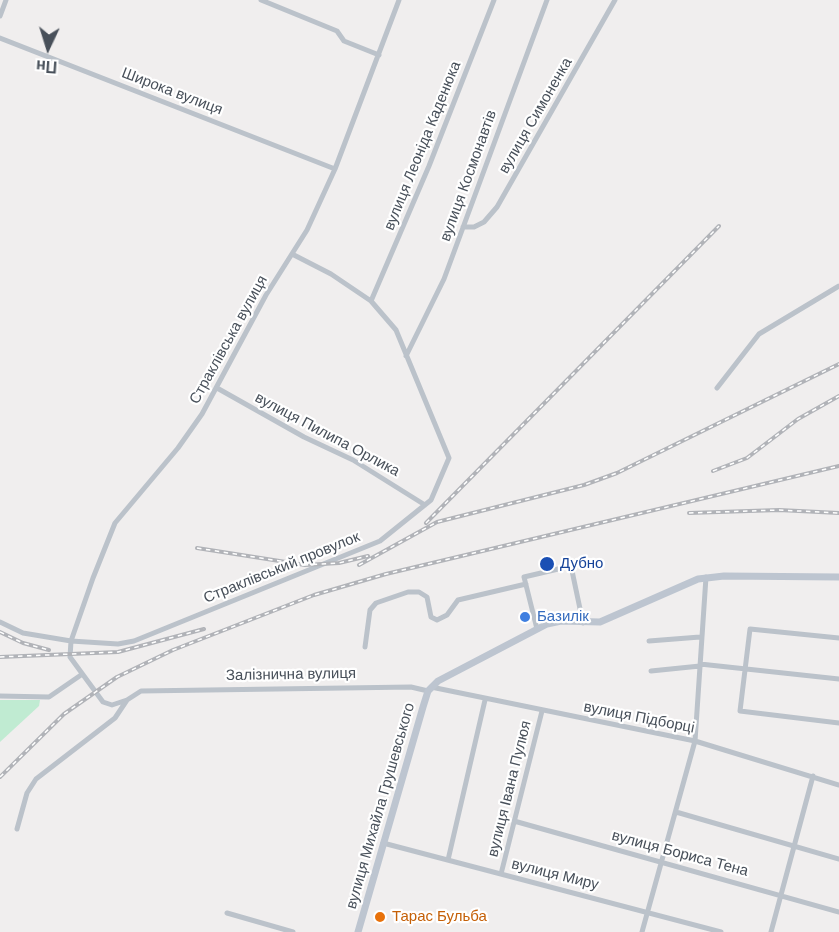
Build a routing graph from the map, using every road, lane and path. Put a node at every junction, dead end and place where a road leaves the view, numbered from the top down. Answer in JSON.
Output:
{"nodes":[{"id":1,"x":6,"y":0,"type":"edge"},
{"id":2,"x":261,"y":0,"type":"edge"},
{"id":3,"x":399,"y":0,"type":"edge"},
{"id":4,"x":494,"y":0,"type":"edge"},
{"id":5,"x":547,"y":0,"type":"edge"},
{"id":6,"x":615,"y":0,"type":"edge"},
{"id":7,"x":0,"y":16,"type":"edge"},
{"id":8,"x":0,"y":38,"type":"edge"},
{"id":9,"x":379,"y":55,"type":"junction"},
{"id":10,"x":335,"y":169,"type":"junction"},
{"id":11,"x":463,"y":227,"type":"junction"},
{"id":12,"x":292,"y":254,"type":"junction"},
{"id":13,"x":839,"y":286,"type":"edge"},
{"id":14,"x":371,"y":301,"type":"junction"},
{"id":15,"x":406,"y":356,"type":"junction"},
{"id":16,"x":217,"y":388,"type":"junction"},
{"id":17,"x":717,"y":388,"type":"dead end"},
{"id":18,"x":425,"y":505,"type":"junction"},
{"id":19,"x":706,"y":577,"type":"junction"},
{"id":20,"x":839,"y":577,"type":"edge"},
{"id":21,"x":526,"y":584,"type":"junction"},
{"id":22,"x":0,"y":622,"type":"edge"},
{"id":23,"x":583,"y":623,"type":"junction"},
{"id":24,"x":537,"y":629,"type":"junction"},
{"id":25,"x":700,"y":637,"type":"junction"},
{"id":26,"x":839,"y":638,"type":"edge"},
{"id":27,"x":71,"y":641,"type":"junction"},
{"id":28,"x":649,"y":641,"type":"dead end"},
{"id":29,"x":365,"y":647,"type":"dead end"},
{"id":30,"x":700,"y":665,"type":"junction"},
{"id":31,"x":745,"y":667,"type":"junction"},
{"id":32,"x":651,"y":671,"type":"dead end"},
{"id":33,"x":81,"y":675,"type":"junction"},
{"id":34,"x":839,"y":679,"type":"edge"},
{"id":35,"x":429,"y":689,"type":"junction"},
{"id":36,"x":0,"y":696,"type":"edge"},
{"id":37,"x":127,"y":700,"type":"junction"},
{"id":38,"x":485,"y":700,"type":"junction"},
{"id":39,"x":542,"y":711,"type":"junction"},
{"id":40,"x":839,"y":723,"type":"edge"},
{"id":41,"x":695,"y":741,"type":"junction"},
{"id":42,"x":813,"y":776,"type":"junction"},
{"id":43,"x":839,"y":785,"type":"edge"},
{"id":44,"x":676,"y":812,"type":"junction"},
{"id":45,"x":514,"y":821,"type":"junction"},
{"id":46,"x":17,"y":829,"type":"dead end"},
{"id":47,"x":383,"y":843,"type":"junction"},
{"id":48,"x":794,"y":846,"type":"junction"},
{"id":49,"x":448,"y":860,"type":"junction"},
{"id":50,"x":839,"y":860,"type":"edge"},
{"id":51,"x":662,"y":863,"type":"junction"},
{"id":52,"x":501,"y":874,"type":"junction"},
{"id":53,"x":780,"y":894,"type":"junction"},
{"id":54,"x":648,"y":911,"type":"junction"},
{"id":55,"x":839,"y":912,"type":"edge"},
{"id":56,"x":227,"y":913,"type":"dead end"},
{"id":57,"x":293,"y":932,"type":"edge"},
{"id":58,"x":358,"y":932,"type":"edge"},
{"id":59,"x":642,"y":932,"type":"edge"},
{"id":60,"x":721,"y":932,"type":"edge"},
{"id":61,"x":771,"y":932,"type":"edge"}],
"edges":[{"from":1,"to":7,"type":"street"},
{"from":2,"to":9,"type":"street"},
{"from":3,"to":9,"type":"street","name":"Страклівська вулиця"},
{"from":4,"to":14,"type":"street","name":"вулиця Леоніда Каденюка"},
{"from":5,"to":11,"type":"street","name":"вулиця Космонавтів"},
{"from":6,"to":11,"type":"street","name":"вулиця Симоненка"},
{"from":8,"to":10,"type":"street","name":"Широка вулиця"},
{"from":9,"to":10,"type":"street","name":"Страклівська вулиця"},
{"from":10,"to":12,"type":"street","name":"Страклівська вулиця"},
{"from":11,"to":15,"type":"street","name":"вулиця Космонавтів"},
{"from":12,"to":14,"type":"street","name":"Страклівський провулок"},
{"from":12,"to":16,"type":"street","name":"Страклівська вулиця"},
{"from":13,"to":17,"type":"street"},
{"from":14,"to":15,"type":"street","name":"Страклівський провулок"},
{"from":15,"to":18,"type":"street","name":"Страклівський провулок"},
{"from":16,"to":18,"type":"street","name":"вулиця Пилипа Орлика"},
{"from":16,"to":27,"type":"street","name":"Страклівська вулиця"},
{"from":18,"to":27,"type":"street","name":"Страклівський провулок"},
{"from":19,"to":20,"type":"main road"},
{"from":19,"to":23,"type":"main road"},
{"from":19,"to":25,"type":"street"},
{"from":21,"to":23,"type":"street"},
{"from":21,"to":24,"type":"street"},
{"from":21,"to":29,"type":"street"},
{"from":22,"to":27,"type":"street","name":"Страклівський провулок"},
{"from":23,"to":24,"type":"main road"},
{"from":24,"to":35,"type":"main road"},
{"from":25,"to":28,"type":"street"},
{"from":25,"to":30,"type":"street"},
{"from":26,"to":31,"type":"street"},
{"from":27,"to":33,"type":"street"},
{"from":30,"to":31,"type":"street"},
{"from":30,"to":32,"type":"street"},
{"from":30,"to":41,"type":"street"},
{"from":31,"to":34,"type":"street"},
{"from":31,"to":40,"type":"street"},
{"from":33,"to":36,"type":"street"},
{"from":33,"to":37,"type":"street"},
{"from":35,"to":37,"type":"street","name":"Залізнична вулиця"},
{"from":35,"to":38,"type":"street","name":"вулиця Підборці"},
{"from":35,"to":47,"type":"main road","name":"вулиця Михайла Грушевського"},
{"from":37,"to":46,"type":"street"},
{"from":38,"to":39,"type":"street","name":"вулиця Підборці"},
{"from":38,"to":49,"type":"street"},
{"from":39,"to":41,"type":"street","name":"вулиця Підборці"},
{"from":39,"to":45,"type":"street","name":"вулиця Івана Пулюя"},
{"from":41,"to":42,"type":"street","name":"вулиця Підборці"},
{"from":41,"to":44,"type":"street"},
{"from":42,"to":43,"type":"street","name":"вулиця Підборці"},
{"from":42,"to":48,"type":"street"},
{"from":44,"to":48,"type":"street"},
{"from":44,"to":51,"type":"street"},
{"from":45,"to":51,"type":"street","name":"вулиця Бориса Тена"},
{"from":45,"to":52,"type":"street","name":"вулиця Івана Пулюя"},
{"from":47,"to":49,"type":"street","name":"вулиця Миру"},
{"from":47,"to":58,"type":"main road","name":"вулиця Михайла Грушевського"},
{"from":48,"to":50,"type":"street"},
{"from":48,"to":53,"type":"street"},
{"from":49,"to":52,"type":"street","name":"вулиця Миру"},
{"from":51,"to":53,"type":"street","name":"вулиця Бориса Тена"},
{"from":51,"to":54,"type":"street"},
{"from":52,"to":54,"type":"street","name":"вулиця Миру"},
{"from":53,"to":55,"type":"street","name":"вулиця Бориса Тена"},
{"from":53,"to":61,"type":"street"},
{"from":54,"to":59,"type":"street"},
{"from":54,"to":60,"type":"street","name":"вулиця Миру"},
{"from":56,"to":57,"type":"street"}]}
